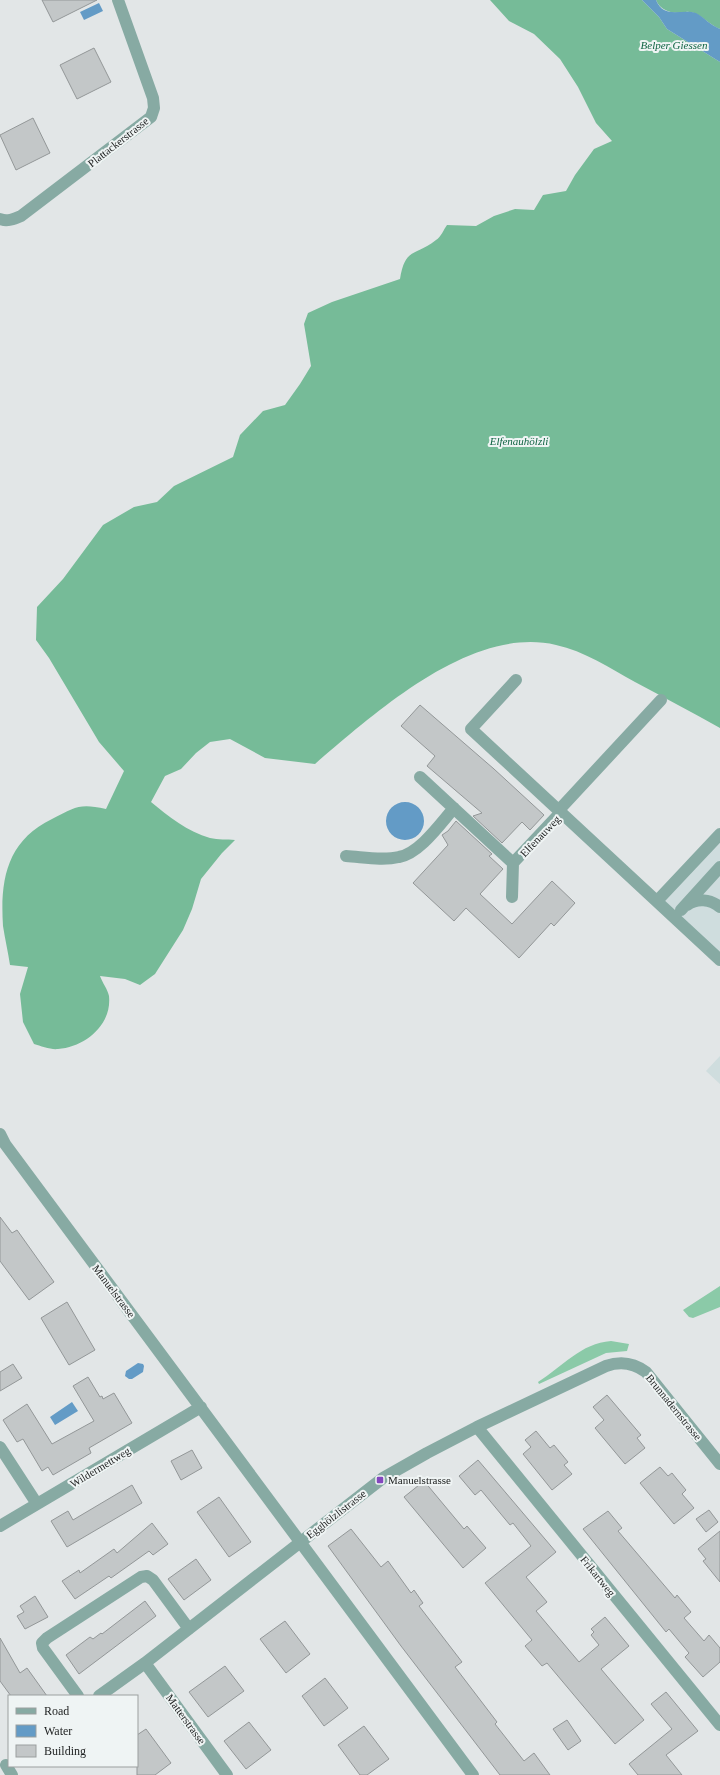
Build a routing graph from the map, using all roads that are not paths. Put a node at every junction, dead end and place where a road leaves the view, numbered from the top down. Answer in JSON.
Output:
{"nodes":[{"id":1,"x":118,"y":0,"type":"edge"},
{"id":2,"x":2,"y":220,"type":"edge"},
{"id":3,"x":516,"y":680,"type":"dead end"},
{"id":4,"x":662,"y":700,"type":"dead end"},
{"id":5,"x":420,"y":777,"type":"dead end"},
{"id":6,"x":454,"y":808,"type":"junction"},
{"id":7,"x":560,"y":811,"type":"junction"},
{"id":8,"x":720,"y":834,"type":"edge"},
{"id":9,"x":346,"y":856,"type":"dead end"},
{"id":10,"x":513,"y":863,"type":"junction"},
{"id":11,"x":720,"y":867,"type":"edge"},
{"id":12,"x":512,"y":897,"type":"dead end"},
{"id":13,"x":656,"y":901,"type":"junction"},
{"id":14,"x":720,"y":907,"type":"edge"},
{"id":15,"x":678,"y":914,"type":"junction"},
{"id":16,"x":720,"y":960,"type":"edge"},
{"id":17,"x":0,"y":1134,"type":"edge"},
{"id":18,"x":619,"y":1363,"type":"joint"},
{"id":19,"x":201,"y":1408,"type":"junction"},
{"id":20,"x":477,"y":1427,"type":"junction"},
{"id":21,"x":0,"y":1447,"type":"edge"},
{"id":22,"x":720,"y":1464,"type":"edge"},
{"id":23,"x":37,"y":1504,"type":"junction"},
{"id":24,"x":0,"y":1526,"type":"edge"},
{"id":25,"x":301,"y":1542,"type":"junction"},
{"id":26,"x":189,"y":1629,"type":"junction"},
{"id":27,"x":145,"y":1663,"type":"junction"},
{"id":28,"x":77,"y":1695,"type":"edge"},
{"id":29,"x":101,"y":1695,"type":"edge"},
{"id":30,"x":720,"y":1725,"type":"edge"},
{"id":31,"x":227,"y":1775,"type":"edge"},
{"id":32,"x":473,"y":1775,"type":"edge"}],
"edges":[{"from":1,"to":2,"type":"street","name":"Plattackerstrasse"},
{"from":3,"to":7,"type":"street"},
{"from":4,"to":7,"type":"street"},
{"from":5,"to":6,"type":"street","name":"Elfenauweg"},
{"from":6,"to":9,"type":"street"},
{"from":6,"to":10,"type":"street","name":"Elfenauweg"},
{"from":7,"to":10,"type":"street","name":"Elfenauweg"},
{"from":7,"to":13,"type":"street","name":"Elfenauweg"},
{"from":8,"to":13,"type":"street"},
{"from":10,"to":12,"type":"street"},
{"from":11,"to":15,"type":"street"},
{"from":13,"to":15,"type":"street","name":"Elfenauweg"},
{"from":14,"to":15,"type":"street"},
{"from":15,"to":16,"type":"street","name":"Elfenauweg"},
{"from":17,"to":19,"type":"street","name":"Manuelstrasse"},
{"from":18,"to":20,"type":"street","name":"Egghölzlistrasse"},
{"from":18,"to":22,"type":"street","name":"Brunnadernstrasse"},
{"from":19,"to":23,"type":"street","name":"Wildermettweg"},
{"from":19,"to":25,"type":"street","name":"Manuelstrasse"},
{"from":20,"to":25,"type":"street","name":"Egghölzlistrasse"},
{"from":20,"to":30,"type":"street","name":"Frikartweg"},
{"from":21,"to":23,"type":"street"},
{"from":23,"to":24,"type":"street","name":"Wildermettweg"},
{"from":25,"to":26,"type":"street","name":"Egghölzlistrasse"},
{"from":25,"to":32,"type":"street","name":"Manuelstrasse"},
{"from":26,"to":27,"type":"street","name":"Egghölzlistrasse"},
{"from":26,"to":28,"type":"street"},
{"from":27,"to":29,"type":"street","name":"Egghölzlistrasse"},
{"from":27,"to":31,"type":"street","name":"Matterstrasse"}]}
